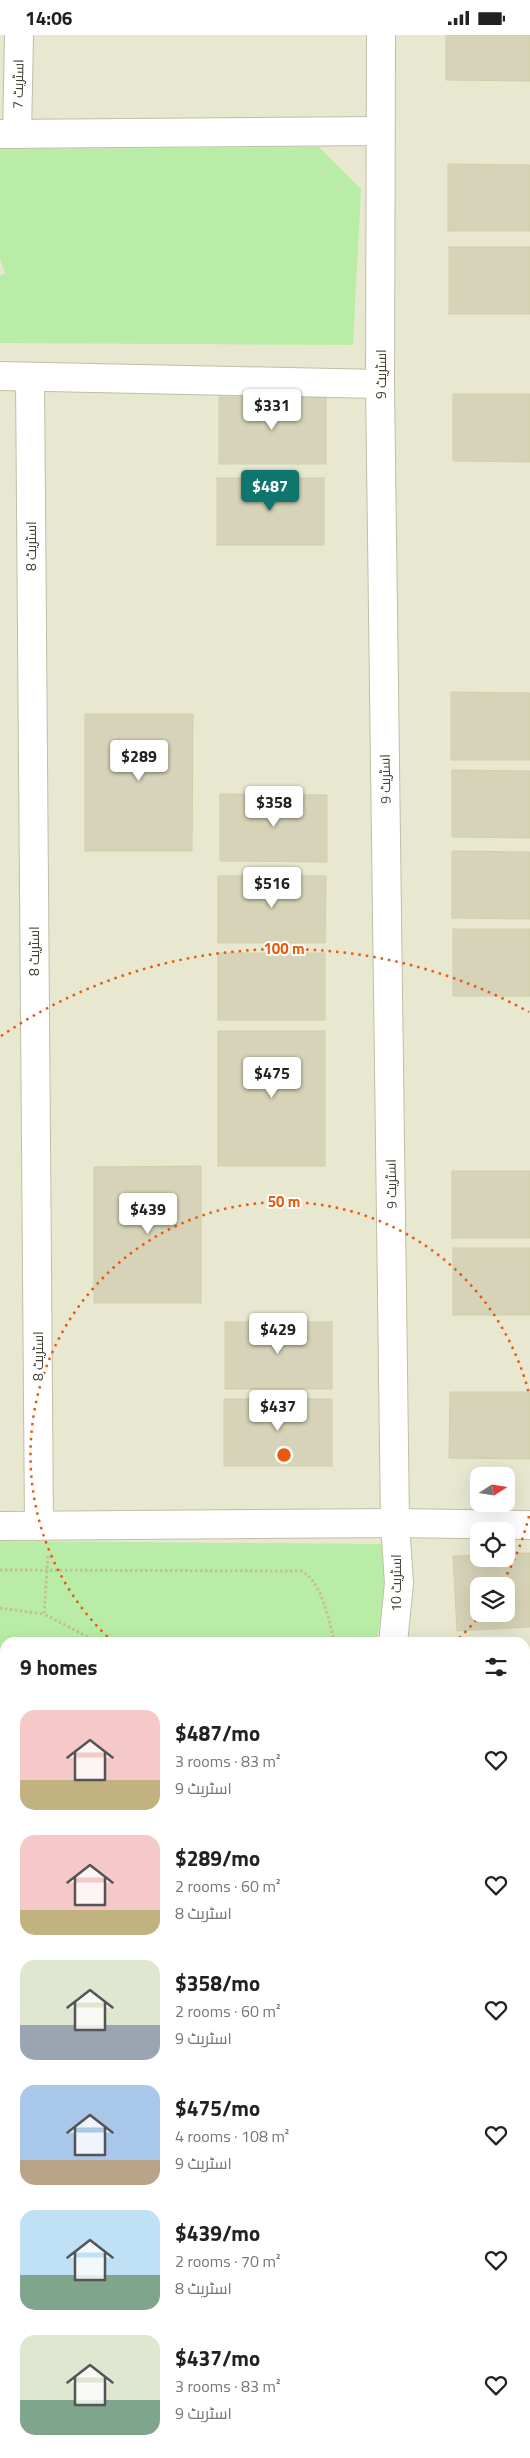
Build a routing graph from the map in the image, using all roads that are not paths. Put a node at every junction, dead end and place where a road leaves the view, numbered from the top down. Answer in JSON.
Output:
{"nodes":[{"id":1,"x":18,"y":35,"type":"edge"},
{"id":2,"x":381,"y":35,"type":"edge"},
{"id":3,"x":380,"y":131,"type":"junction"},
{"id":4,"x":8,"y":134,"type":"edge"},
{"id":5,"x":0,"y":376,"type":"edge"},
{"id":6,"x":30,"y":377,"type":"junction"},
{"id":7,"x":380,"y":384,"type":"junction"},
{"id":8,"x":395,"y":1523,"type":"junction"},
{"id":9,"x":44,"y":1525,"type":"junction"},
{"id":10,"x":530,"y":1525,"type":"edge"},
{"id":11,"x":0,"y":1526,"type":"edge"},
{"id":12,"x":394,"y":1637,"type":"edge"}],
"edges":[{"from":1,"to":4,"type":"street","name":"اسٹریٹ 7"},
{"from":2,"to":3,"type":"street","name":"اسٹریٹ 9"},
{"from":3,"to":4,"type":"street"},
{"from":3,"to":7,"type":"street","name":"اسٹریٹ 9"},
{"from":5,"to":6,"type":"street"},
{"from":6,"to":7,"type":"street"},
{"from":6,"to":9,"type":"street","name":"اسٹریٹ 8"},
{"from":7,"to":8,"type":"street","name":"اسٹریٹ 9"},
{"from":8,"to":9,"type":"street"},
{"from":8,"to":10,"type":"street"},
{"from":8,"to":12,"type":"street","name":"اسٹریٹ 10"},
{"from":9,"to":11,"type":"street"}]}
